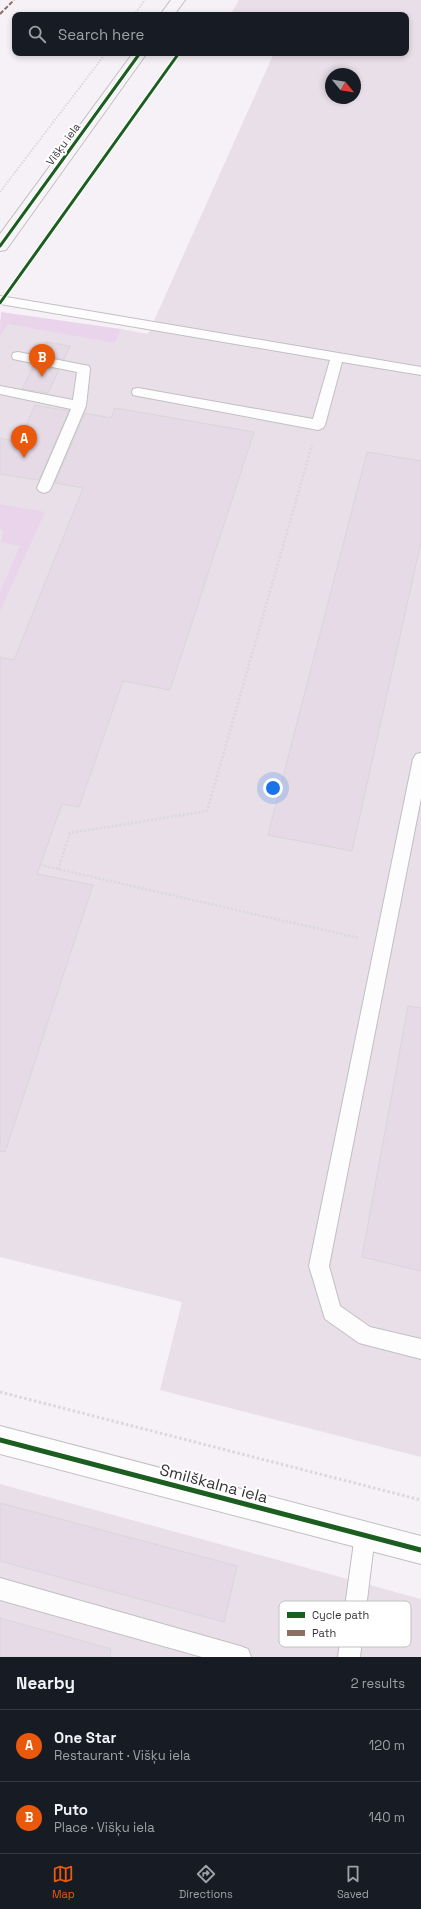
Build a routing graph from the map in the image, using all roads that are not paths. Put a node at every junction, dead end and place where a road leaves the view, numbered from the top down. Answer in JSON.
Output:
{"nodes":[{"id":1,"x":178,"y":0,"type":"edge"},
{"id":2,"x":170,"y":12,"type":"edge"},
{"id":3,"x":138,"y":56,"type":"edge"},
{"id":4,"x":0,"y":246,"type":"edge"},
{"id":5,"x":0,"y":300,"type":"edge"},
{"id":6,"x":18,"y":356,"type":"dead end"},
{"id":7,"x":337,"y":357,"type":"junction"},
{"id":8,"x":421,"y":371,"type":"edge"},
{"id":9,"x":0,"y":390,"type":"edge"},
{"id":10,"x":138,"y":392,"type":"dead end"},
{"id":11,"x":79,"y":406,"type":"junction"},
{"id":12,"x":44,"y":488,"type":"dead end"},
{"id":13,"x":421,"y":759,"type":"edge"},
{"id":14,"x":421,"y":1349,"type":"edge"},
{"id":15,"x":0,"y":1440,"type":"edge"},
{"id":16,"x":365,"y":1535,"type":"junction"},
{"id":17,"x":421,"y":1550,"type":"edge"},
{"id":18,"x":0,"y":1589,"type":"edge"},
{"id":19,"x":356,"y":1601,"type":"edge"},
{"id":20,"x":350,"y":1647,"type":"edge"},
{"id":21,"x":240,"y":1657,"type":"edge"},
{"id":22,"x":349,"y":1657,"type":"edge"}],
"edges":[{"from":1,"to":2,"type":"street"},
{"from":3,"to":4,"type":"street","name":"Višķu iela"},
{"from":5,"to":7,"type":"lane"},
{"from":6,"to":11,"type":"lane"},
{"from":7,"to":8,"type":"lane"},
{"from":7,"to":10,"type":"lane"},
{"from":9,"to":11,"type":"lane"},
{"from":11,"to":12,"type":"lane"},
{"from":13,"to":14,"type":"lane"},
{"from":15,"to":16,"type":"street","name":"Smilškalna iela"},
{"from":16,"to":17,"type":"street","name":"Smilškalna iela"},
{"from":16,"to":19,"type":"lane"},
{"from":18,"to":21,"type":"lane"},
{"from":20,"to":22,"type":"lane"}]}
